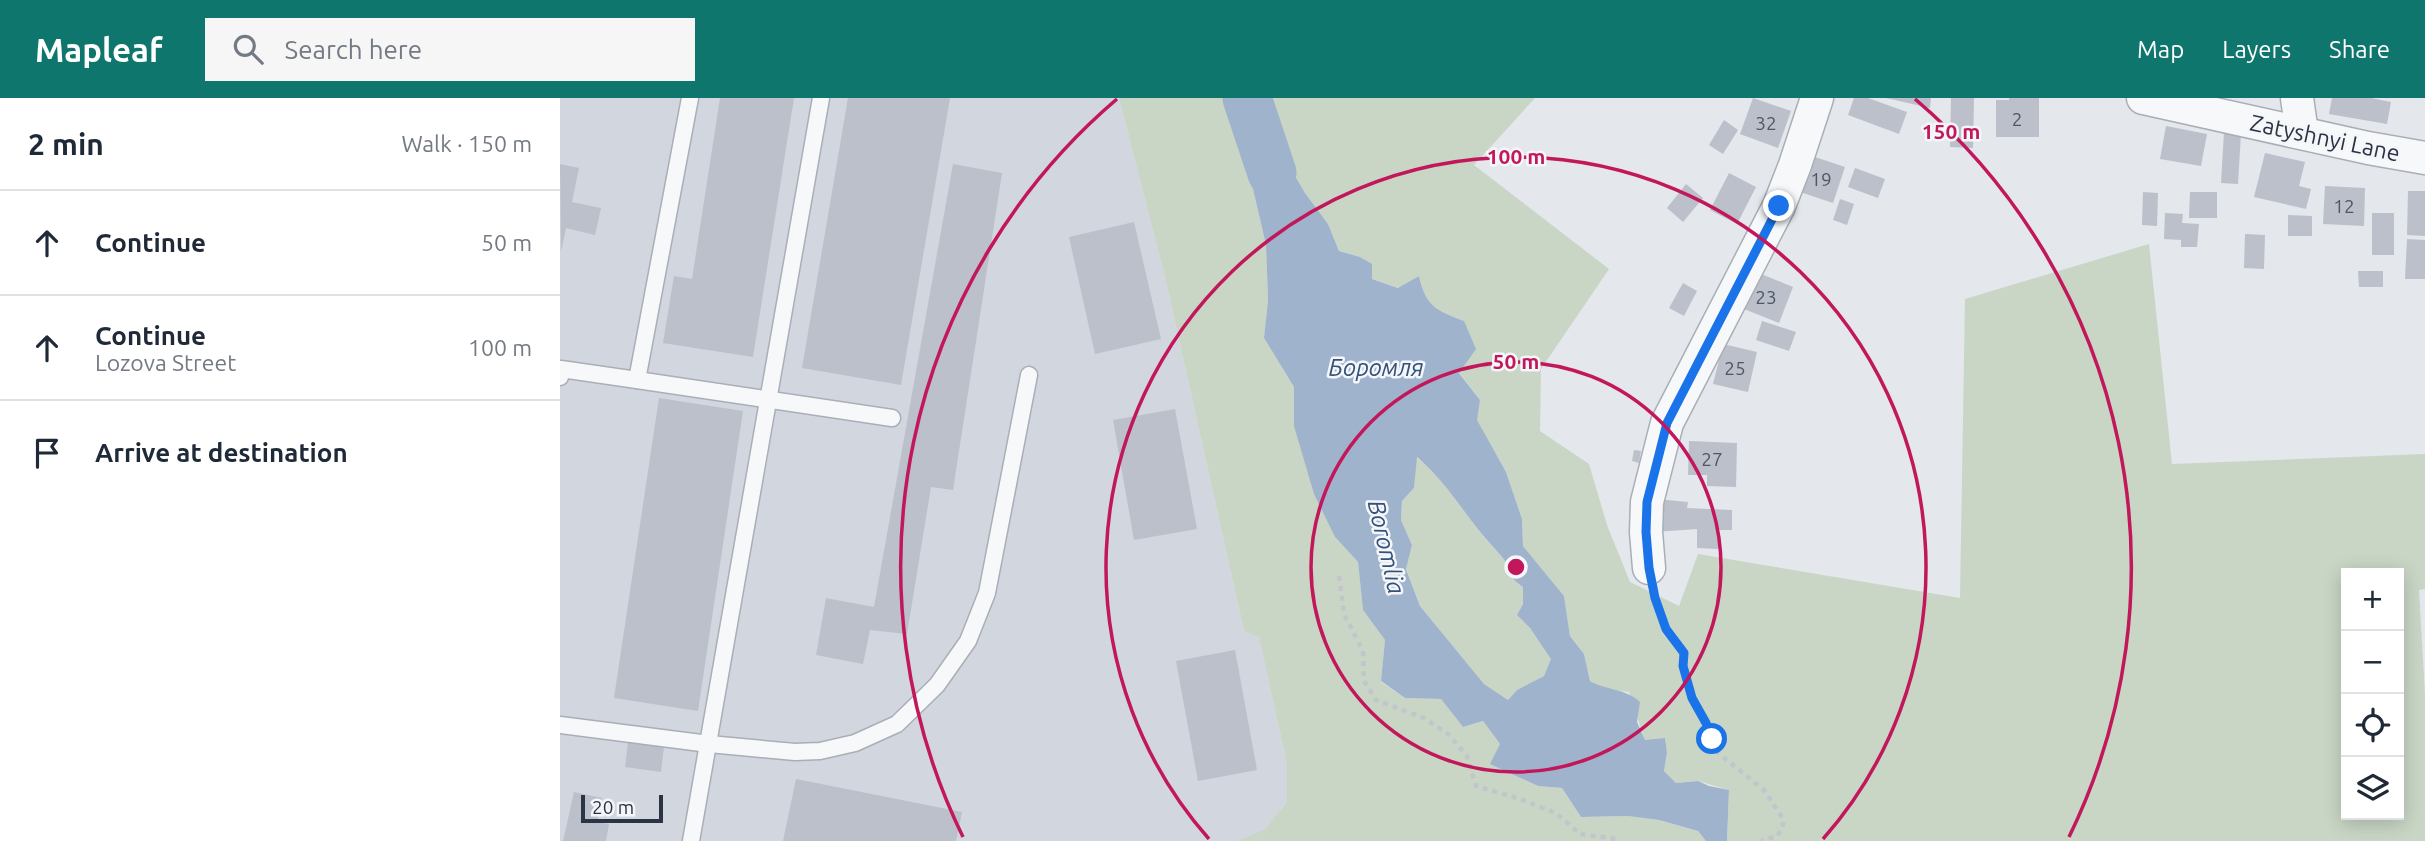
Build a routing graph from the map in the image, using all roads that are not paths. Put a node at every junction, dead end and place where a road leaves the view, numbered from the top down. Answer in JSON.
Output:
{"nodes":[{"id":1,"x":690,"y":98,"type":"edge"},
{"id":2,"x":821,"y":98,"type":"edge"},
{"id":3,"x":1816,"y":98,"type":"edge"},
{"id":4,"x":2143,"y":98,"type":"edge"},
{"id":5,"x":2297,"y":98,"type":"edge"},
{"id":6,"x":2302,"y":133,"type":"junction"},
{"id":7,"x":2425,"y":158,"type":"edge"},
{"id":8,"x":1029,"y":375,"type":"dead end"},
{"id":9,"x":560,"y":377,"type":"edge"},
{"id":10,"x":637,"y":380,"type":"junction"},
{"id":11,"x":892,"y":418,"type":"dead end"},
{"id":12,"x":1649,"y":568,"type":"road end"},
{"id":13,"x":560,"y":725,"type":"edge"},
{"id":14,"x":709,"y":744,"type":"junction"},
{"id":15,"x":691,"y":841,"type":"edge"}],
"edges":[{"from":1,"to":10,"type":"lane"},
{"from":2,"to":14,"type":"lane"},
{"from":3,"to":12,"type":"street"},
{"from":4,"to":6,"type":"street","name":"Zatyshnyi Lane"},
{"from":5,"to":6,"type":"street"},
{"from":6,"to":7,"type":"street","name":"Zatyshnyi Lane"},
{"from":8,"to":14,"type":"lane"},
{"from":9,"to":10,"type":"lane"},
{"from":10,"to":11,"type":"lane"},
{"from":13,"to":14,"type":"lane"},
{"from":14,"to":15,"type":"lane"}]}
